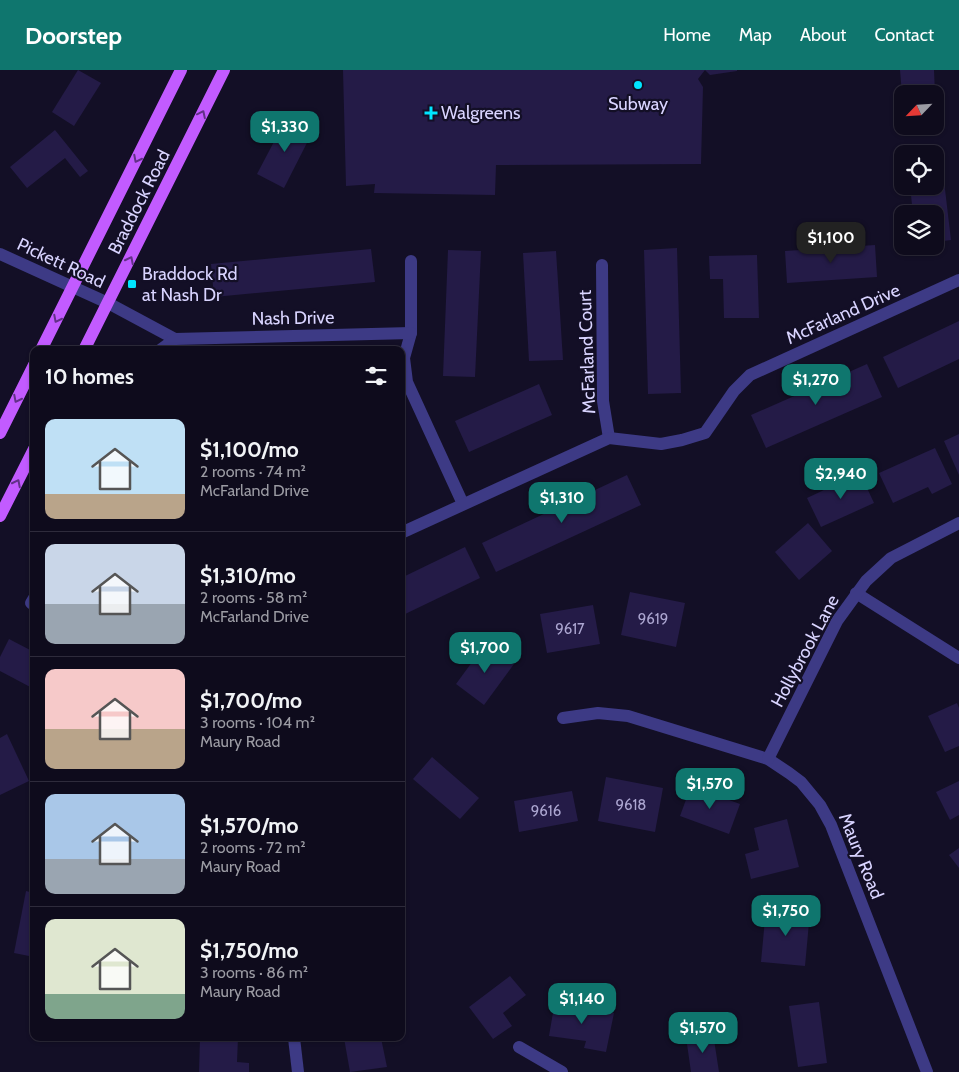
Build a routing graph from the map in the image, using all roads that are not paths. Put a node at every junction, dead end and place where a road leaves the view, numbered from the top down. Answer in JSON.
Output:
{"nodes":[{"id":1,"x":181,"y":70,"type":"edge"},
{"id":2,"x":224,"y":70,"type":"edge"},
{"id":3,"x":0,"y":254,"type":"edge"},
{"id":4,"x":411,"y":261,"type":"dead end"},
{"id":5,"x":602,"y":265,"type":"dead end"},
{"id":6,"x":959,"y":280,"type":"edge"},
{"id":7,"x":73,"y":287,"type":"junction"},
{"id":8,"x":108,"y":303,"type":"junction"},
{"id":9,"x":411,"y":333,"type":"junction"},
{"id":10,"x":175,"y":339,"type":"junction"},
{"id":11,"x":43,"y":346,"type":"edge"},
{"id":12,"x":86,"y":346,"type":"edge"},
{"id":13,"x":165,"y":346,"type":"edge"},
{"id":14,"x":405,"y":354,"type":"edge"},
{"id":15,"x":405,"y":366,"type":"edge"},
{"id":16,"x":30,"y":373,"type":"edge"},
{"id":17,"x":0,"y":433,"type":"edge"},
{"id":18,"x":609,"y":438,"type":"junction"},
{"id":19,"x":30,"y":457,"type":"edge"},
{"id":20,"x":463,"y":504,"type":"junction"},
{"id":21,"x":0,"y":516,"type":"edge"},
{"id":22,"x":959,"y":523,"type":"edge"},
{"id":23,"x":405,"y":531,"type":"edge"},
{"id":24,"x":856,"y":593,"type":"junction"},
{"id":25,"x":959,"y":658,"type":"edge"},
{"id":26,"x":563,"y":718,"type":"dead end"},
{"id":27,"x":768,"y":759,"type":"junction"},
{"id":28,"x":294,"y":1041,"type":"edge"},
{"id":29,"x":519,"y":1047,"type":"dead end"},
{"id":30,"x":298,"y":1072,"type":"edge"},
{"id":31,"x":562,"y":1072,"type":"edge"},
{"id":32,"x":927,"y":1072,"type":"edge"}],
"edges":[{"from":1,"to":7,"type":"main road","name":"Braddock Road","one_way":true},
{"from":8,"to":2,"type":"main road","name":"Braddock Road","one_way":true},
{"from":3,"to":7,"type":"street","name":"Pickett Road"},
{"from":4,"to":9,"type":"street"},
{"from":5,"to":18,"type":"street","name":"McFarland Court"},
{"from":6,"to":18,"type":"street","name":"McFarland Drive"},
{"from":7,"to":8,"type":"street","name":"Pickett Road"},
{"from":7,"to":11,"type":"main road","name":"Braddock Road","one_way":true},
{"from":8,"to":10,"type":"street","name":"Nash Drive"},
{"from":8,"to":12,"type":"main road","name":"Braddock Road"},
{"from":9,"to":10,"type":"street","name":"Nash Drive"},
{"from":9,"to":14,"type":"street"},
{"from":10,"to":13,"type":"street"},
{"from":15,"to":20,"type":"street"},
{"from":16,"to":17,"type":"main road","one_way":true},
{"from":18,"to":20,"type":"street"},
{"from":21,"to":19,"type":"main road","one_way":true},
{"from":20,"to":23,"type":"street"},
{"from":22,"to":24,"type":"street","name":"Hollybrook Lane"},
{"from":24,"to":25,"type":"street"},
{"from":24,"to":27,"type":"street","name":"Hollybrook Lane"},
{"from":26,"to":27,"type":"street","name":"Maury Road"},
{"from":27,"to":32,"type":"street","name":"Maury Road"},
{"from":28,"to":30,"type":"street"},
{"from":29,"to":31,"type":"street"}]}
